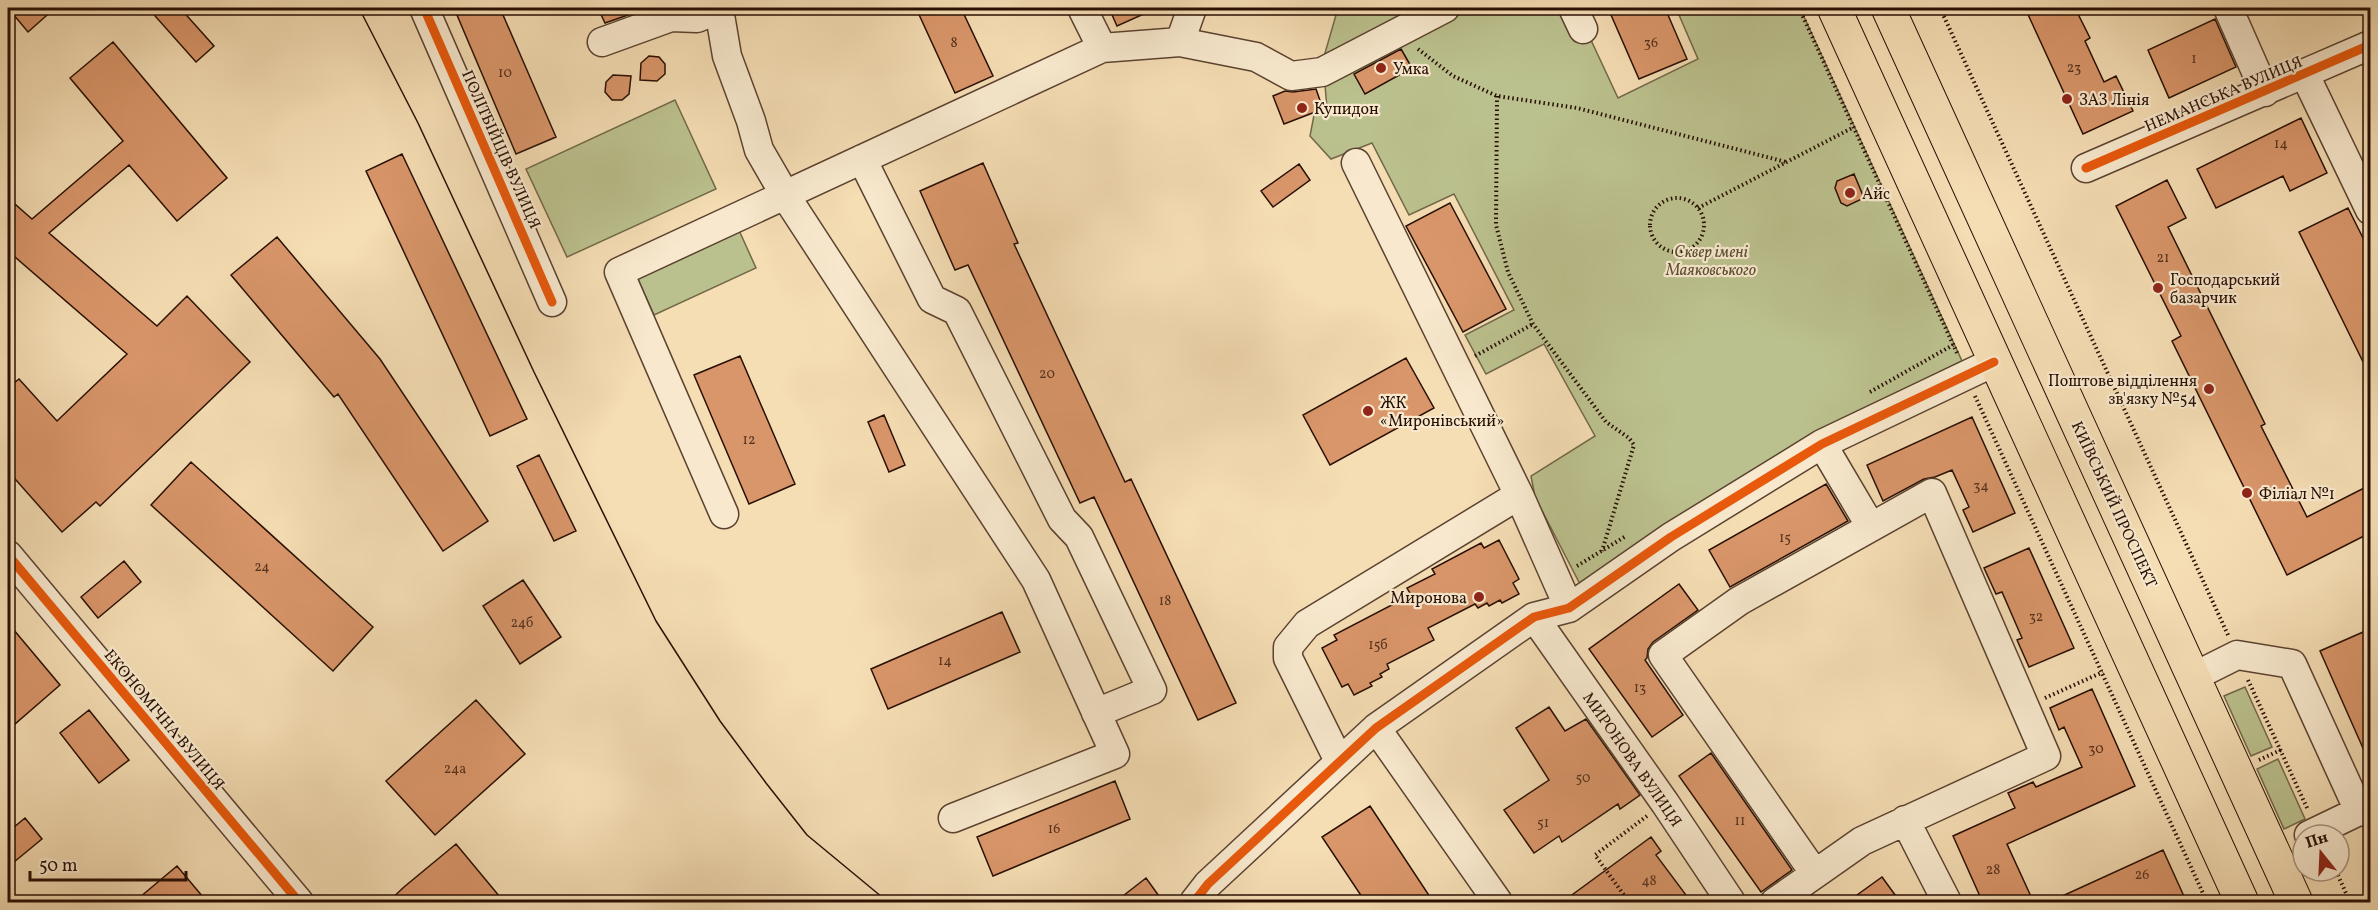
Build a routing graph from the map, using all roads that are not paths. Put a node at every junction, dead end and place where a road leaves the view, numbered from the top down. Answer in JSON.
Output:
{"nodes":[{"id":1,"x":424,"y":8,"type":"edge"},
{"id":2,"x":721,"y":8,"type":"edge"},
{"id":3,"x":1082,"y":8,"type":"edge"},
{"id":4,"x":1192,"y":8,"type":"edge"},
{"id":5,"x":1445,"y":8,"type":"edge"},
{"id":6,"x":1834,"y":8,"type":"edge"},
{"id":7,"x":1888,"y":8,"type":"edge"},
{"id":8,"x":2228,"y":8,"type":"edge"},
{"id":9,"x":669,"y":12,"type":"edge"},
{"id":10,"x":602,"y":42,"type":"dead end"},
{"id":11,"x":1180,"y":42,"type":"junction"},
{"id":12,"x":2370,"y":45,"type":"edge"},
{"id":13,"x":1102,"y":48,"type":"junction"},
{"id":14,"x":2305,"y":75,"type":"junction"},
{"id":15,"x":2265,"y":92,"type":"junction"},
{"id":16,"x":862,"y":159,"type":"junction"},
{"id":17,"x":1356,"y":163,"type":"dead end"},
{"id":18,"x":2086,"y":168,"type":"dead end"},
{"id":19,"x":785,"y":195,"type":"junction"},
{"id":20,"x":2370,"y":210,"type":"edge"},
{"id":21,"x":552,"y":302,"type":"dead end"},
{"id":22,"x":1980,"y":368,"type":"junction"},
{"id":23,"x":1822,"y":444,"type":"junction"},
{"id":24,"x":1519,"y":495,"type":"junction"},
{"id":25,"x":724,"y":514,"type":"dead end"},
{"id":26,"x":1870,"y":527,"type":"junction"},
{"id":27,"x":8,"y":555,"type":"edge"},
{"id":28,"x":1569,"y":608,"type":"junction"},
{"id":29,"x":1534,"y":617,"type":"junction"},
{"id":30,"x":2193,"y":676,"type":"junction"},
{"id":31,"x":1096,"y":713,"type":"junction"},
{"id":32,"x":1376,"y":728,"type":"junction"},
{"id":33,"x":1339,"y":761,"type":"junction"},
{"id":34,"x":2365,"y":812,"type":"edge"},
{"id":35,"x":953,"y":818,"type":"dead end"},
{"id":36,"x":1905,"y":820,"type":"junction"},
{"id":37,"x":2339,"y":823,"type":"edge"},
{"id":38,"x":2291,"y":844,"type":"edge"},
{"id":39,"x":2273,"y":852,"type":"junction"},
{"id":40,"x":1815,"y":874,"type":"junction"},
{"id":41,"x":1206,"y":896,"type":"edge"},
{"id":42,"x":1726,"y":901,"type":"edge"},
{"id":43,"x":299,"y":903,"type":"edge"},
{"id":44,"x":1498,"y":903,"type":"edge"},
{"id":45,"x":1775,"y":903,"type":"edge"},
{"id":46,"x":1947,"y":903,"type":"edge"},
{"id":47,"x":2242,"y":903,"type":"edge"},
{"id":48,"x":2296,"y":903,"type":"edge"}],
"edges":[{"from":1,"to":21,"type":"street","name":"ПОЛІТБІЙЦІВ ВУЛИЦЯ"},
{"from":2,"to":9,"type":"street"},
{"from":2,"to":19,"type":"street"},
{"from":3,"to":13,"type":"street"},
{"from":4,"to":11,"type":"street"},
{"from":5,"to":11,"type":"street"},
{"from":6,"to":22,"type":"main road"},
{"from":7,"to":30,"type":"main road","name":"КИЇВСЬКИЙ ПРОСПЕКТ"},
{"from":8,"to":15,"type":"street"},
{"from":9,"to":10,"type":"street"},
{"from":11,"to":13,"type":"street"},
{"from":12,"to":14,"type":"street","name":"НЕМАНСЬКА ВУЛИЦЯ"},
{"from":13,"to":16,"type":"street"},
{"from":14,"to":15,"type":"street","name":"НЕМАНСЬКА ВУЛИЦЯ"},
{"from":14,"to":20,"type":"street"},
{"from":15,"to":18,"type":"street","name":"НЕМАНСЬКА ВУЛИЦЯ"},
{"from":16,"to":19,"type":"street"},
{"from":16,"to":31,"type":"street"},
{"from":17,"to":24,"type":"street"},
{"from":19,"to":25,"type":"street"},
{"from":19,"to":31,"type":"street"},
{"from":22,"to":23,"type":"street"},
{"from":22,"to":47,"type":"main road"},
{"from":23,"to":26,"type":"street"},
{"from":23,"to":28,"type":"street"},
{"from":24,"to":28,"type":"street"},
{"from":24,"to":33,"type":"street"},
{"from":26,"to":36,"type":"street"},
{"from":26,"to":40,"type":"street"},
{"from":27,"to":43,"type":"street","name":"ЕКОНОМІЧНА ВУЛИЦЯ"},
{"from":28,"to":29,"type":"street"},
{"from":29,"to":32,"type":"street"},
{"from":29,"to":42,"type":"street","name":"МИРОНОВА ВУЛИЦЯ"},
{"from":30,"to":34,"type":"street"},
{"from":30,"to":39,"type":"main road","name":"КИЇВСЬКИЙ ПРОСПЕКТ"},
{"from":31,"to":35,"type":"street"},
{"from":32,"to":33,"type":"street"},
{"from":32,"to":44,"type":"street"},
{"from":33,"to":41,"type":"street"},
{"from":34,"to":37,"type":"street"},
{"from":36,"to":40,"type":"street"},
{"from":36,"to":46,"type":"street"},
{"from":38,"to":39,"type":"street"},
{"from":39,"to":48,"type":"main road","name":"КИЇВСЬКИЙ ПРОСПЕКТ"},
{"from":40,"to":45,"type":"street"}]}
